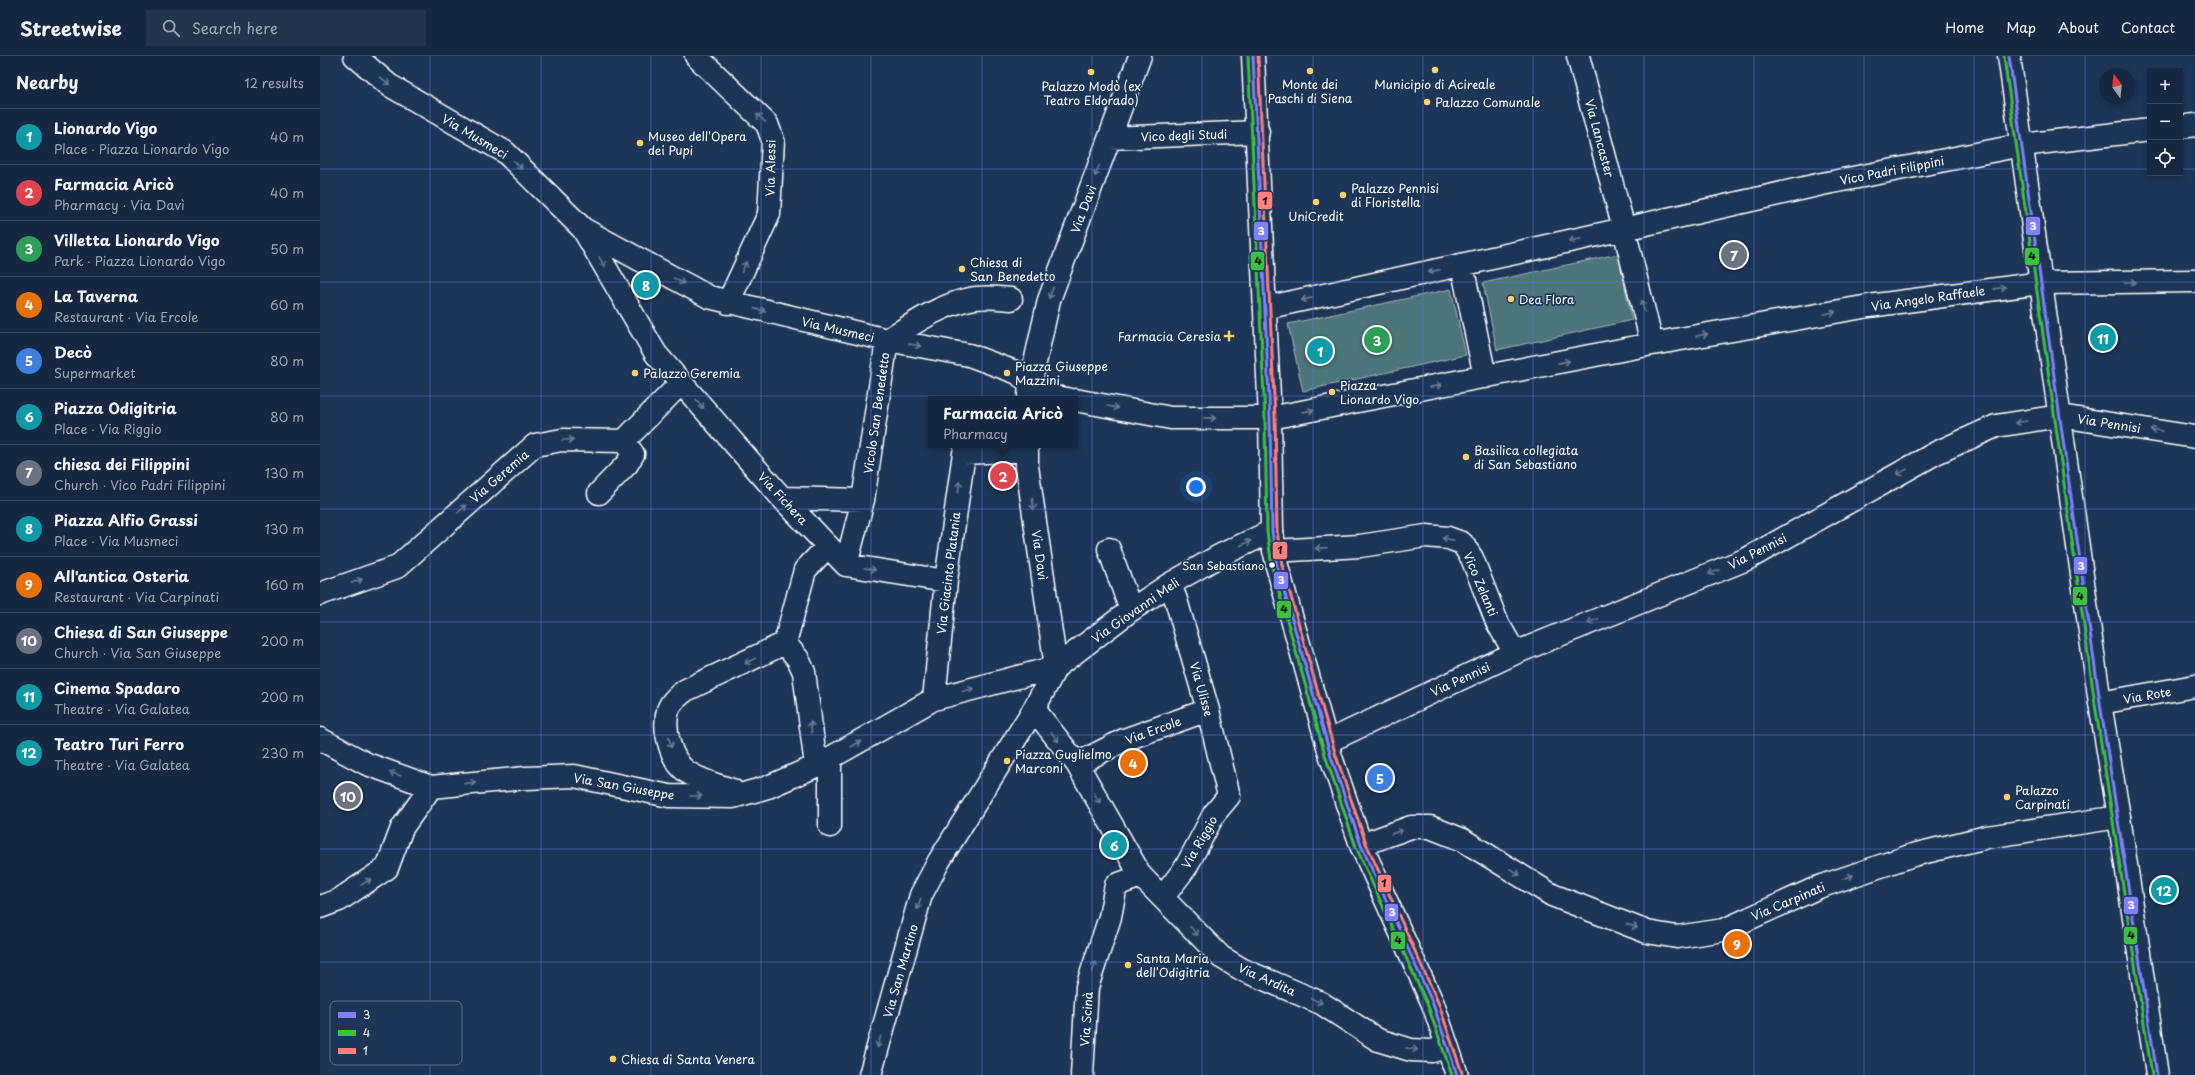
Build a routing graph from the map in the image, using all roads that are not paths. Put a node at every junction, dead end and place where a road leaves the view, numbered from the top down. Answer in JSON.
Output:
{"nodes":[{"id":1,"x":356,"y":56,"type":"edge"},
{"id":2,"x":696,"y":56,"type":"edge"},
{"id":3,"x":1140,"y":56,"type":"edge"},
{"id":4,"x":1253,"y":56,"type":"edge"},
{"id":5,"x":1578,"y":56,"type":"edge"},
{"id":6,"x":2009,"y":56,"type":"edge"},
{"id":7,"x":2195,"y":125,"type":"edge"},
{"id":8,"x":2183,"y":127,"type":"edge"},
{"id":9,"x":2147,"y":130,"type":"edge"},
{"id":10,"x":1258,"y":132,"type":"junction"},
{"id":11,"x":1110,"y":138,"type":"junction"},
{"id":12,"x":2022,"y":145,"type":"junction"},
{"id":13,"x":1628,"y":225,"type":"junction"},
{"id":14,"x":583,"y":229,"type":"junction"},
{"id":15,"x":1462,"y":265,"type":"junction"},
{"id":16,"x":2195,"y":281,"type":"edge"},
{"id":17,"x":2041,"y":282,"type":"junction"},
{"id":18,"x":1011,"y":299,"type":"dead end"},
{"id":19,"x":719,"y":300,"type":"junction"},
{"id":20,"x":1265,"y":300,"type":"junction"},
{"id":21,"x":886,"y":340,"type":"junction"},
{"id":22,"x":1658,"y":343,"type":"junction"},
{"id":23,"x":1485,"y":377,"type":"junction"},
{"id":24,"x":681,"y":383,"type":"junction"},
{"id":25,"x":1034,"y":386,"type":"edge"},
{"id":26,"x":1059,"y":396,"type":"edge"},
{"id":27,"x":1078,"y":401,"type":"edge"},
{"id":28,"x":2060,"y":416,"type":"junction"},
{"id":29,"x":1270,"y":418,"type":"junction"},
{"id":30,"x":2195,"y":437,"type":"edge"},
{"id":31,"x":624,"y":441,"type":"junction"},
{"id":32,"x":1027,"y":454,"type":"edge"},
{"id":33,"x":599,"y":493,"type":"dead end"},
{"id":34,"x":782,"y":498,"type":"junction"},
{"id":35,"x":863,"y":500,"type":"junction"},
{"id":36,"x":828,"y":546,"type":"junction"},
{"id":37,"x":1108,"y":549,"type":"dead end"},
{"id":38,"x":1275,"y":549,"type":"junction"},
{"id":39,"x":846,"y":565,"type":"junction"},
{"id":40,"x":946,"y":581,"type":"junction"},
{"id":41,"x":1170,"y":584,"type":"junction"},
{"id":42,"x":320,"y":594,"type":"edge"},
{"id":43,"x":1131,"y":610,"type":"junction"},
{"id":44,"x":785,"y":643,"type":"junction"},
{"id":45,"x":1515,"y":653,"type":"junction"},
{"id":46,"x":1064,"y":661,"type":"junction"},
{"id":47,"x":2195,"y":686,"type":"edge"},
{"id":48,"x":929,"y":697,"type":"junction"},
{"id":49,"x":2100,"y":703,"type":"junction"},
{"id":50,"x":1034,"y":709,"type":"junction"},
{"id":51,"x":1208,"y":710,"type":"junction"},
{"id":52,"x":320,"y":738,"type":"edge"},
{"id":53,"x":1327,"y":742,"type":"junction"},
{"id":54,"x":823,"y":762,"type":"junction"},
{"id":55,"x":1077,"y":764,"type":"junction"},
{"id":56,"x":431,"y":787,"type":"junction"},
{"id":57,"x":744,"y":793,"type":"junction"},
{"id":58,"x":1229,"y":796,"type":"joint"},
{"id":59,"x":2119,"y":817,"type":"junction"},
{"id":60,"x":830,"y":826,"type":"dead end"},
{"id":61,"x":1361,"y":845,"type":"junction"},
{"id":62,"x":1141,"y":876,"type":"junction"},
{"id":63,"x":1167,"y":895,"type":"junction"},
{"id":64,"x":330,"y":903,"type":"edge"},
{"id":65,"x":320,"y":915,"type":"edge"},
{"id":66,"x":1447,"y":1047,"type":"junction"},
{"id":67,"x":870,"y":1075,"type":"edge"},
{"id":68,"x":1082,"y":1075,"type":"edge"},
{"id":69,"x":1457,"y":1075,"type":"edge"},
{"id":70,"x":2157,"y":1075,"type":"edge"}],
"edges":[{"from":1,"to":14,"type":"street","name":"Via Musmeci","one_way":true},
{"from":19,"to":2,"type":"street","name":"Via Alessi","one_way":true},
{"from":3,"to":11,"type":"street","name":"Via Davì"},
{"from":4,"to":10,"type":"street"},
{"from":5,"to":13,"type":"street","name":"Via Lancaster"},
{"from":6,"to":12,"type":"street"},
{"from":7,"to":8,"type":"street"},
{"from":9,"to":12,"type":"street","name":"Vico Padri Filippini"},
{"from":10,"to":11,"type":"street","name":"Vico degli Studi"},
{"from":10,"to":20,"type":"street"},
{"from":11,"to":25,"type":"street","name":"Via Davì","one_way":true},
{"from":12,"to":13,"type":"street","name":"Vico Padri Filippini"},
{"from":12,"to":17,"type":"street"},
{"from":13,"to":15,"type":"street","name":"Vico Padri Filippini","one_way":true},
{"from":22,"to":13,"type":"street","name":"Via Lancaster","one_way":true},
{"from":14,"to":19,"type":"street","name":"Via Musmeci","one_way":true},
{"from":14,"to":24,"type":"street","name":"Via Fichera","one_way":true},
{"from":15,"to":20,"type":"street","name":"Vico Padri Filippini","one_way":true},
{"from":15,"to":23,"type":"street"},
{"from":17,"to":16,"type":"street","name":"Via Angelo Raffaele","one_way":true},
{"from":22,"to":17,"type":"street","name":"Via Angelo Raffaele","one_way":true},
{"from":17,"to":28,"type":"street"},
{"from":18,"to":21,"type":"street","name":"Vicolo San Benedetto"},
{"from":19,"to":21,"type":"street","name":"Via Musmeci","one_way":true},
{"from":20,"to":29,"type":"street"},
{"from":21,"to":25,"type":"street","name":"Via Musmeci","one_way":true},
{"from":21,"to":35,"type":"street","name":"Vicolo San Benedetto"},
{"from":23,"to":22,"type":"street","name":"Via Angelo Raffaele","one_way":true},
{"from":29,"to":23,"type":"street","name":"Via Angelo Raffaele","one_way":true},
{"from":24,"to":31,"type":"street"},
{"from":24,"to":34,"type":"street","name":"Via Fichera","one_way":true},
{"from":25,"to":26,"type":"street"},
{"from":27,"to":29,"type":"street","name":"Via Angelo Raffaele","one_way":true},
{"from":30,"to":28,"type":"street","name":"Via Pennisi","one_way":true},
{"from":28,"to":45,"type":"street","name":"Via Pennisi","one_way":true},
{"from":28,"to":49,"type":"street"},
{"from":29,"to":38,"type":"street"},
{"from":31,"to":33,"type":"street"},
{"from":42,"to":31,"type":"street","name":"Via Geremia","one_way":true},
{"from":40,"to":32,"type":"street","name":"Via Giacinto Platania","one_way":true},
{"from":32,"to":46,"type":"street","name":"Via Davì","one_way":true},
{"from":34,"to":35,"type":"street"},
{"from":34,"to":36,"type":"street","name":"Via Fichera"},
{"from":35,"to":39,"type":"street","name":"Vicolo San Benedetto"},
{"from":36,"to":39,"type":"street","name":"Via Fichera"},
{"from":36,"to":44,"type":"street"},
{"from":37,"to":43,"type":"street"},
{"from":41,"to":38,"type":"street","name":"Via Giovanni Meli","one_way":true},
{"from":45,"to":38,"type":"street","name":"Vico Zelanti","one_way":true},
{"from":38,"to":53,"type":"street"},
{"from":39,"to":40,"type":"street","one_way":true},
{"from":40,"to":48,"type":"street","name":"Via Giacinto Platania"},
{"from":41,"to":43,"type":"street","name":"Via Giovanni Meli"},
{"from":41,"to":51,"type":"street","name":"Via Ulisse"},
{"from":43,"to":46,"type":"street","name":"Via Giovanni Meli"},
{"from":54,"to":44,"type":"street","one_way":true},
{"from":44,"to":57,"type":"street","one_way":true},
{"from":45,"to":53,"type":"street","name":"Via Pennisi"},
{"from":48,"to":46,"type":"street","name":"Via San Giuseppe","one_way":true},
{"from":46,"to":50,"type":"street","name":"Via San Martino"},
{"from":47,"to":49,"type":"street","name":"Via Rote"},
{"from":54,"to":48,"type":"street","name":"Via San Giuseppe","one_way":true},
{"from":49,"to":59,"type":"street"},
{"from":50,"to":55,"type":"street","name":"Via Ardita","one_way":true},
{"from":50,"to":67,"type":"street","name":"Via San Martino","one_way":true},
{"from":51,"to":55,"type":"street","name":"Via Ercole"},
{"from":51,"to":58,"type":"street","name":"Via Ulisse"},
{"from":56,"to":52,"type":"street","name":"Via San Giuseppe","one_way":true},
{"from":53,"to":61,"type":"street"},
{"from":54,"to":57,"type":"street","name":"Via San Giuseppe"},
{"from":54,"to":60,"type":"street"},
{"from":55,"to":62,"type":"street","name":"Via Ardita","one_way":true},
{"from":56,"to":57,"type":"street","name":"Via San Giuseppe","one_way":true},
{"from":64,"to":56,"type":"street","one_way":true},
{"from":58,"to":63,"type":"street","name":"Via Riggio"},
{"from":61,"to":59,"type":"street","name":"Via Carpinati","one_way":true},
{"from":59,"to":70,"type":"street"},
{"from":61,"to":66,"type":"street"},
{"from":62,"to":63,"type":"street","name":"Via Ardita"},
{"from":68,"to":62,"type":"street","name":"Via Scinà","one_way":true},
{"from":63,"to":66,"type":"street","name":"Via Ardita","one_way":true},
{"from":64,"to":65,"type":"street"},
{"from":66,"to":69,"type":"street"}]}
